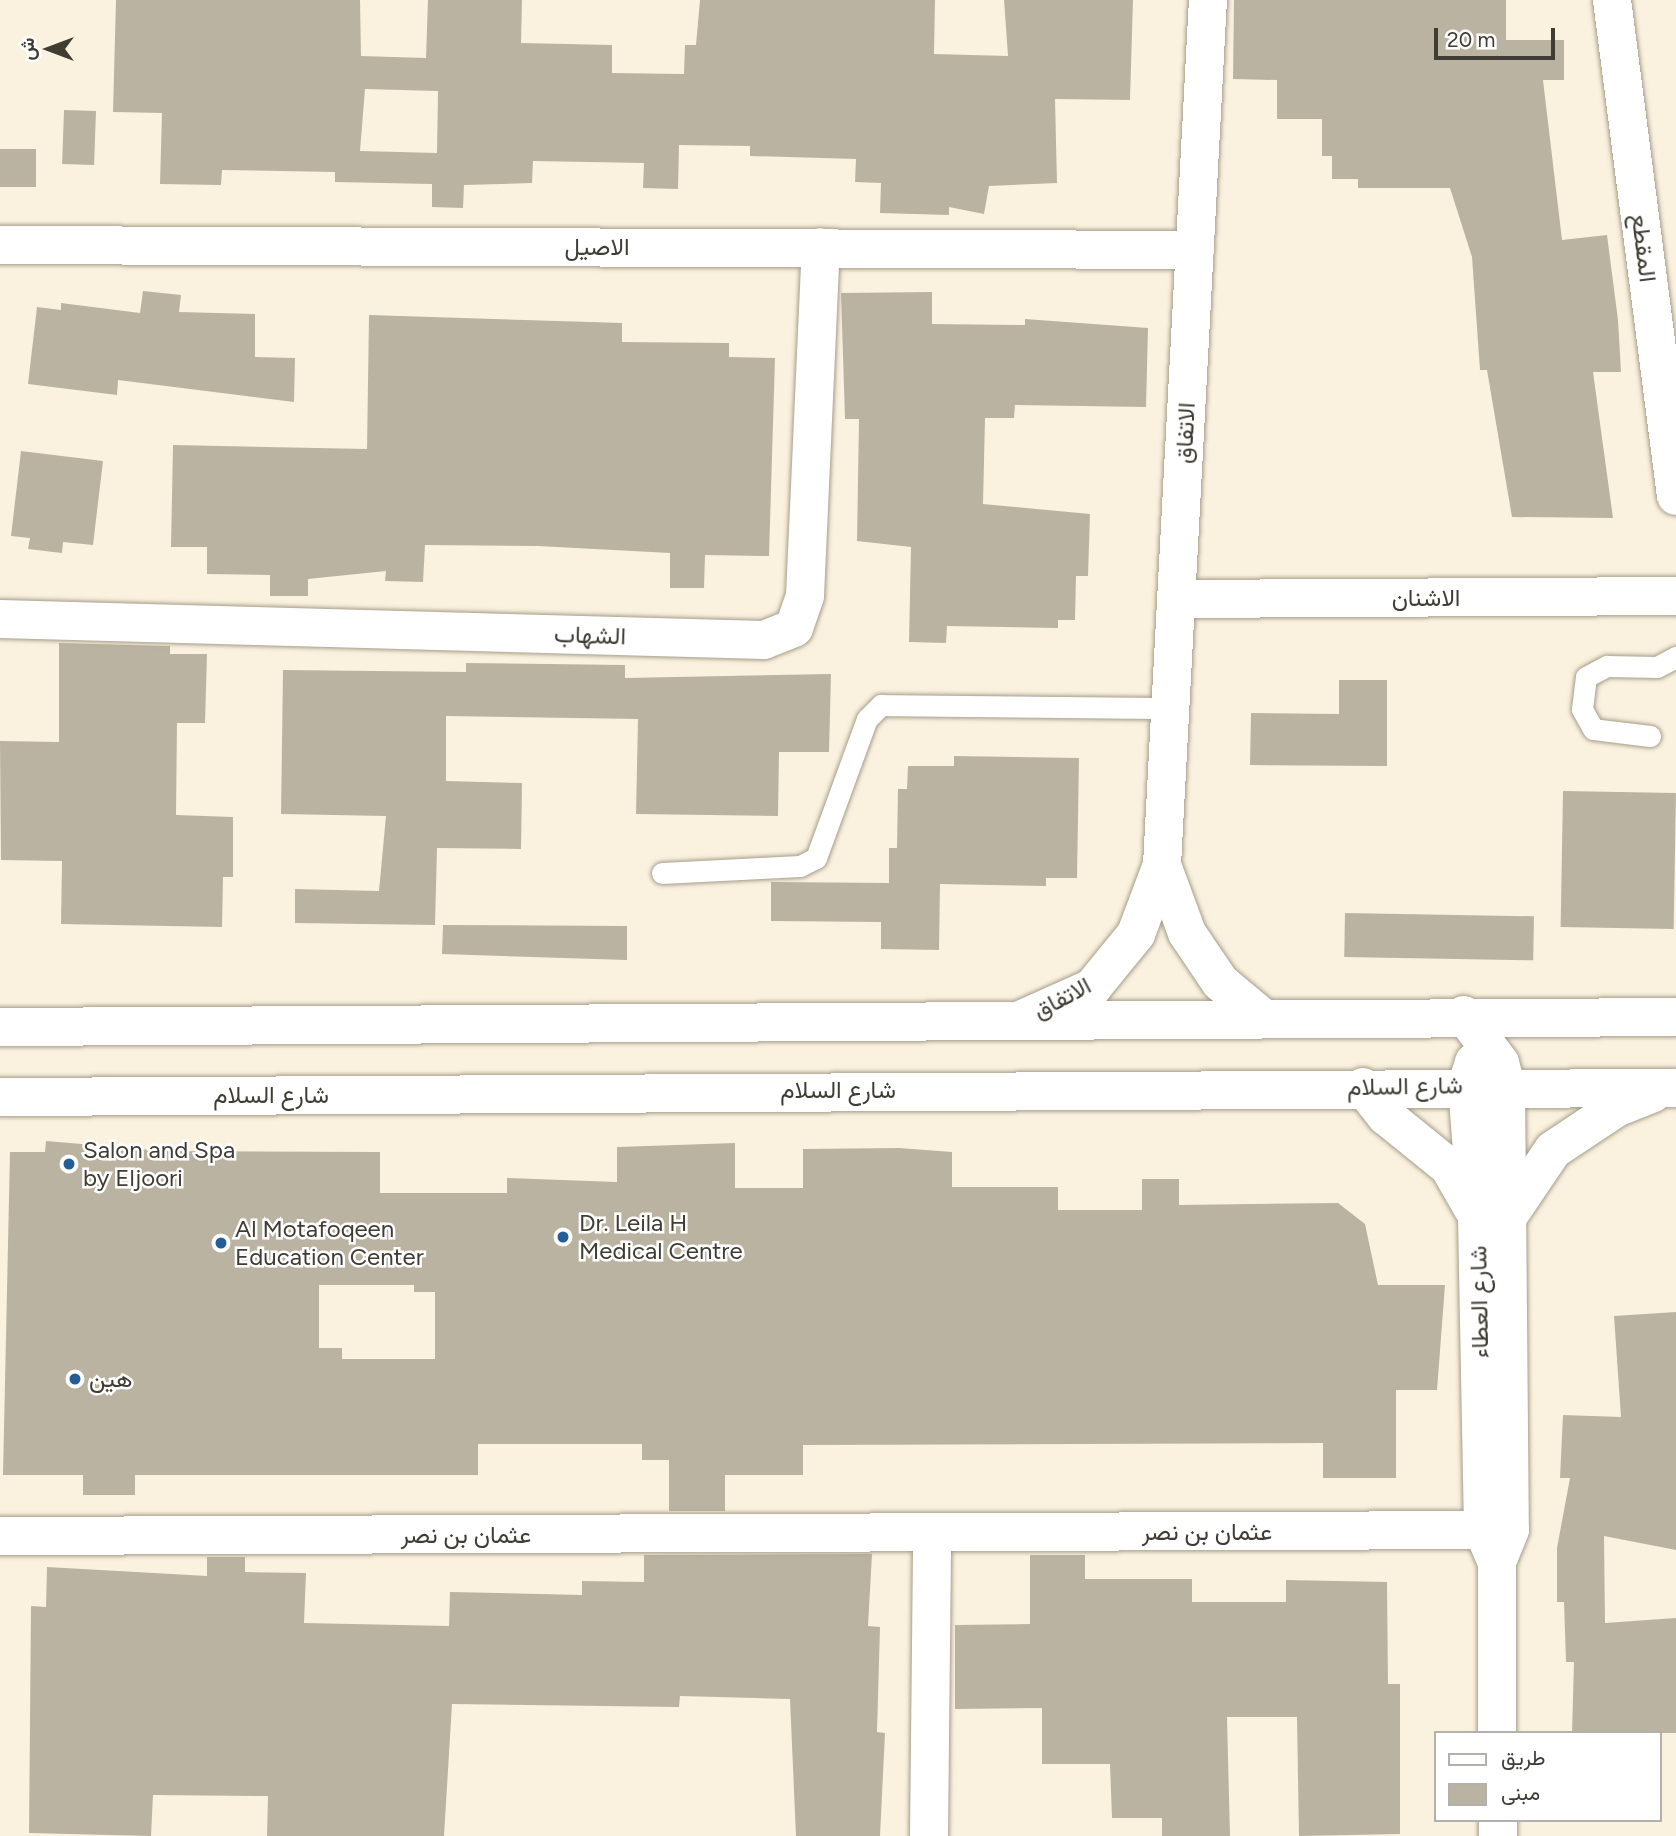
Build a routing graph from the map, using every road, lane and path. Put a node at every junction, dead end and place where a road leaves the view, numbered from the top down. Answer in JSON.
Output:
{"nodes":[{"id":1,"x":1208,"y":0,"type":"edge"},
{"id":2,"x":1612,"y":0,"type":"edge"},
{"id":3,"x":0,"y":246,"type":"edge"},
{"id":4,"x":821,"y":247,"type":"junction"},
{"id":5,"x":1195,"y":250,"type":"junction"},
{"id":6,"x":1676,"y":496,"type":"edge"},
{"id":7,"x":1676,"y":596,"type":"edge"},
{"id":8,"x":1176,"y":599,"type":"junction"},
{"id":9,"x":0,"y":619,"type":"edge"},
{"id":10,"x":1676,"y":657,"type":"edge"},
{"id":11,"x":1170,"y":708,"type":"junction"},
{"id":12,"x":1650,"y":736,"type":"dead end"},
{"id":13,"x":1161,"y":865,"type":"junction"},
{"id":14,"x":662,"y":873,"type":"dead end"},
{"id":15,"x":1676,"y":1017,"type":"edge"},
{"id":16,"x":1264,"y":1018,"type":"junction"},
{"id":17,"x":1020,"y":1020,"type":"junction"},
{"id":18,"x":0,"y":1027,"type":"edge"},
{"id":19,"x":1476,"y":1029,"type":"junction"},
{"id":20,"x":1506,"y":1085,"type":"junction"},
{"id":21,"x":1466,"y":1086,"type":"junction"},
{"id":22,"x":1363,"y":1087,"type":"junction"},
{"id":23,"x":1671,"y":1088,"type":"edge"},
{"id":24,"x":0,"y":1097,"type":"edge"},
{"id":25,"x":1493,"y":1216,"type":"junction"},
{"id":26,"x":932,"y":1534,"type":"junction"},
{"id":27,"x":0,"y":1536,"type":"edge"},
{"id":28,"x":1490,"y":1546,"type":"junction"},
{"id":29,"x":1497,"y":1731,"type":"edge"},
{"id":30,"x":929,"y":1836,"type":"edge"}],
"edges":[{"from":1,"to":5,"type":"street","name":"الاتفاق"},
{"from":2,"to":6,"type":"street","name":"المقطع"},
{"from":3,"to":4,"type":"street","name":"الاصيل"},
{"from":4,"to":5,"type":"street","name":"الاصيل"},
{"from":4,"to":9,"type":"street","name":"الشهاب"},
{"from":5,"to":8,"type":"street","name":"الاتفاق"},
{"from":7,"to":8,"type":"street","name":"الاشنان"},
{"from":8,"to":11,"type":"street","name":"الاتفاق"},
{"from":10,"to":12,"type":"lane"},
{"from":11,"to":13,"type":"street","name":"الاتفاق"},
{"from":11,"to":14,"type":"lane"},
{"from":13,"to":16,"type":"street","name":"الاتفاق"},
{"from":13,"to":17,"type":"street","name":"الاتفاق"},
{"from":15,"to":19,"type":"street"},
{"from":16,"to":17,"type":"street"},
{"from":16,"to":19,"type":"street"},
{"from":17,"to":18,"type":"street"},
{"from":19,"to":20,"type":"street","name":"شارع العطاء"},
{"from":19,"to":21,"type":"street"},
{"from":20,"to":21,"type":"street","name":"شارع السلام"},
{"from":20,"to":23,"type":"street","name":"شارع السلام"},
{"from":20,"to":25,"type":"street","name":"شارع العطاء"},
{"from":21,"to":22,"type":"street","name":"شارع السلام"},
{"from":21,"to":25,"type":"street","name":"شارع العطاء"},
{"from":22,"to":24,"type":"street","name":"شارع السلام"},
{"from":22,"to":25,"type":"street"},
{"from":23,"to":25,"type":"street"},
{"from":25,"to":28,"type":"street","name":"شارع العطاء"},
{"from":26,"to":27,"type":"street","name":"عثمان بن نصر"},
{"from":26,"to":28,"type":"street","name":"عثمان بن نصر"},
{"from":26,"to":30,"type":"street"},
{"from":28,"to":29,"type":"street","name":"شارع العطاء"}]}
